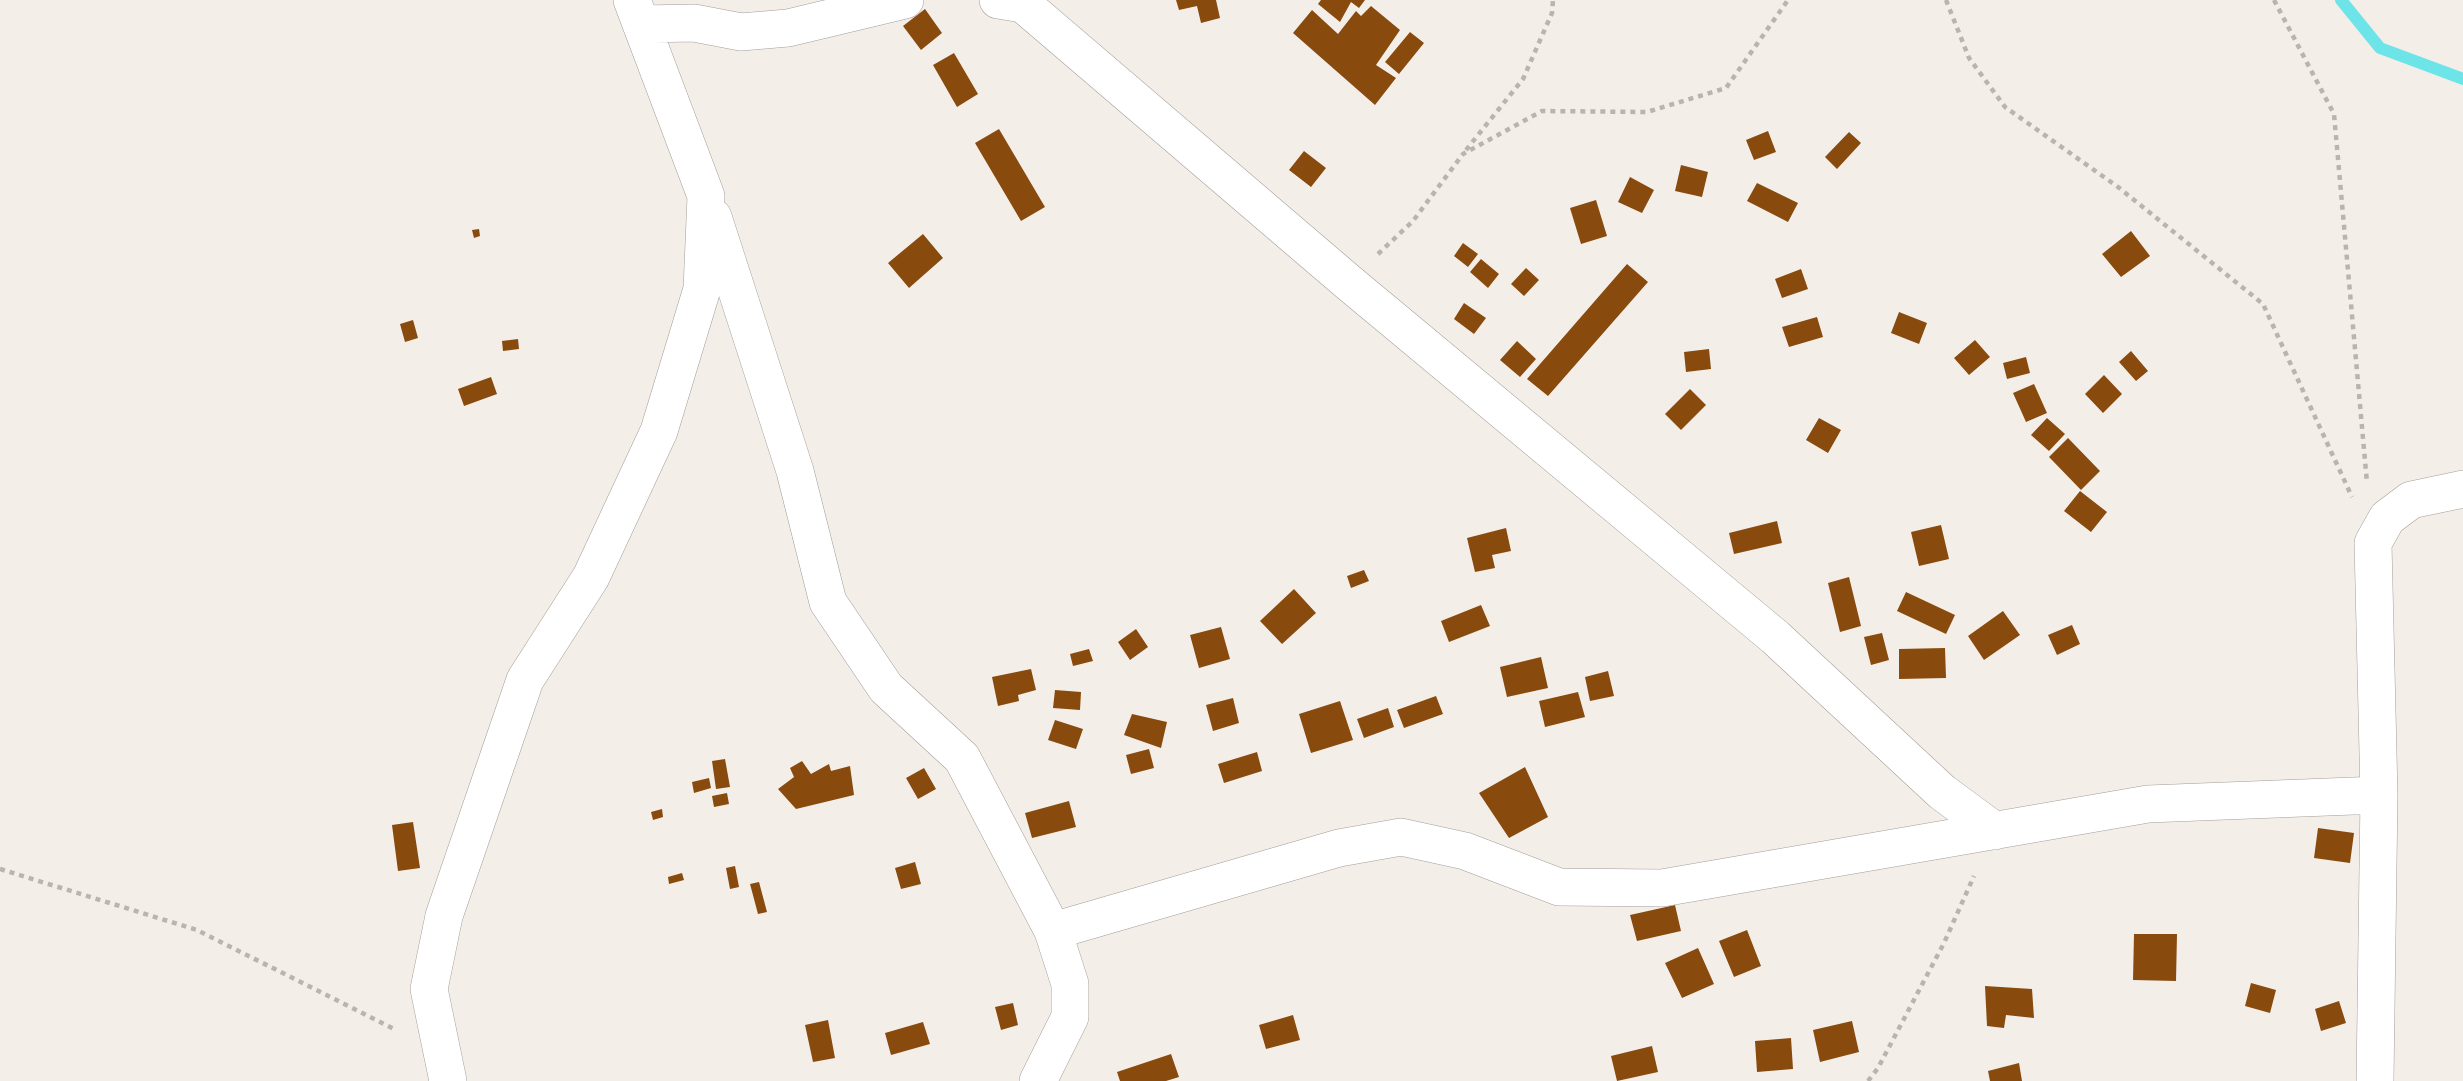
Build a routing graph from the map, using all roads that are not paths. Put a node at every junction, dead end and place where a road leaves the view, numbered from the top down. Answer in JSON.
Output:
{"nodes":[{"id":1,"x":905,"y":0,"type":"edge"},
{"id":2,"x":998,"y":0,"type":"edge"},
{"id":3,"x":636,"y":12,"type":"edge"},
{"id":4,"x":706,"y":196,"type":"junction"},
{"id":5,"x":2463,"y":489,"type":"edge"},
{"id":6,"x":2379,"y":795,"type":"junction"},
{"id":7,"x":1994,"y":831,"type":"junction"},
{"id":8,"x":1053,"y":931,"type":"junction"},
{"id":9,"x":444,"y":1067,"type":"edge"},
{"id":10,"x":1038,"y":1081,"type":"edge"},
{"id":11,"x":2375,"y":1081,"type":"edge"}],
"edges":[{"from":1,"to":3,"type":"street"},
{"from":2,"to":7,"type":"street"},
{"from":3,"to":4,"type":"street"},
{"from":4,"to":8,"type":"street"},
{"from":4,"to":9,"type":"street"},
{"from":5,"to":6,"type":"street"},
{"from":6,"to":7,"type":"street"},
{"from":6,"to":11,"type":"street"},
{"from":7,"to":8,"type":"street"},
{"from":8,"to":10,"type":"street"}]}
